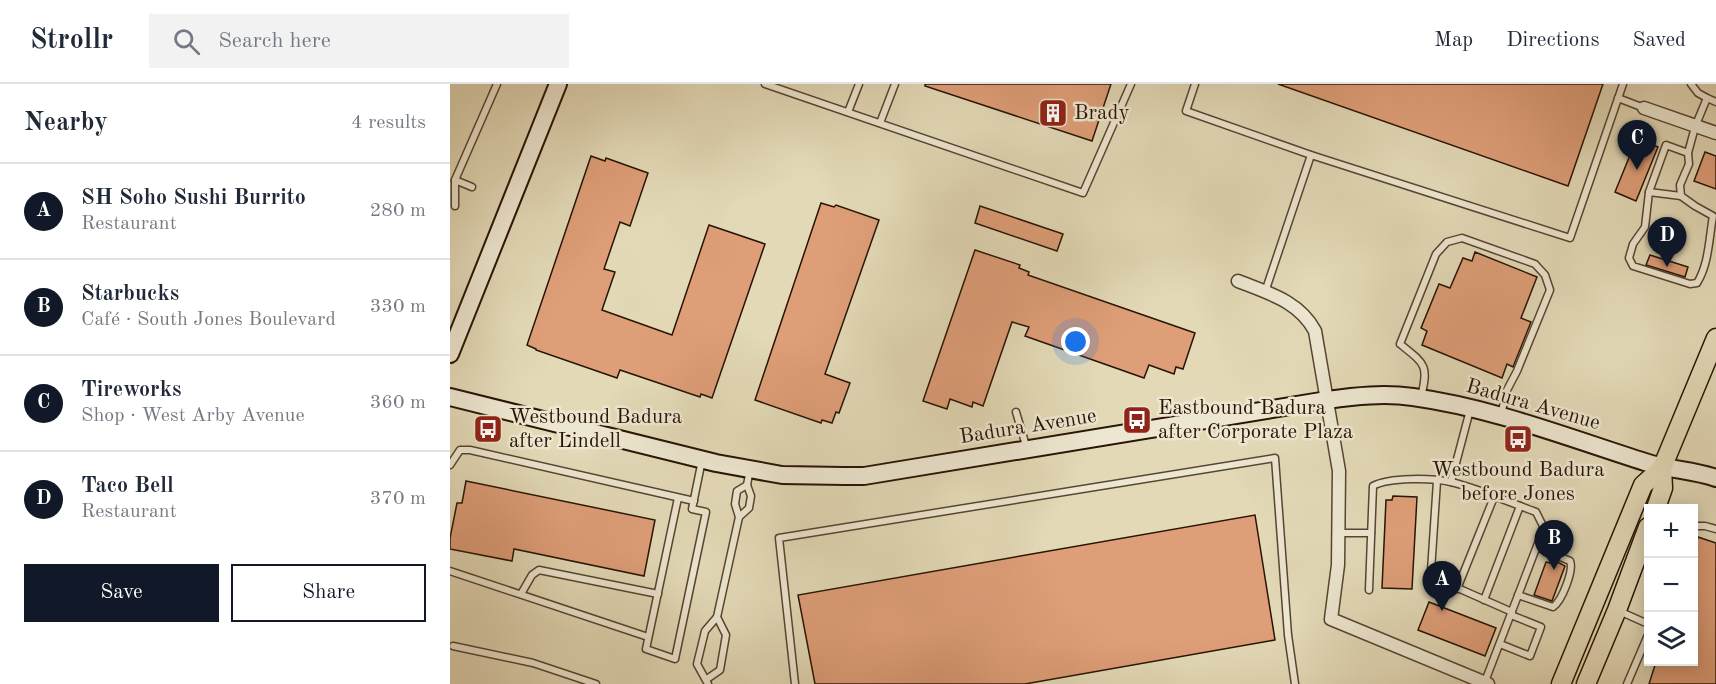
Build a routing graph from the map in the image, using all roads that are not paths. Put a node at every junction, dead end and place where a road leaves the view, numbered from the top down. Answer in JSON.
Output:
{"nodes":[{"id":1,"x":497,"y":84,"type":"edge"},
{"id":2,"x":558,"y":84,"type":"edge"},
{"id":3,"x":765,"y":84,"type":"edge"},
{"id":4,"x":859,"y":84,"type":"edge"},
{"id":5,"x":895,"y":84,"type":"edge"},
{"id":6,"x":1131,"y":84,"type":"edge"},
{"id":7,"x":1195,"y":84,"type":"edge"},
{"id":8,"x":1623,"y":84,"type":"edge"},
{"id":9,"x":1691,"y":84,"type":"edge"},
{"id":10,"x":1618,"y":98,"type":"junction"},
{"id":11,"x":1707,"y":98,"type":"junction"},
{"id":12,"x":1716,"y":102,"type":"edge"},
{"id":13,"x":1644,"y":108,"type":"joint"},
{"id":14,"x":848,"y":112,"type":"junction"},
{"id":15,"x":880,"y":123,"type":"junction"},
{"id":16,"x":1695,"y":127,"type":"junction"},
{"id":17,"x":1716,"y":133,"type":"edge"},
{"id":18,"x":1688,"y":153,"type":"junction"},
{"id":19,"x":1311,"y":155,"type":"junction"},
{"id":20,"x":455,"y":180,"type":"junction"},
{"id":21,"x":472,"y":187,"type":"dead end"},
{"id":22,"x":1649,"y":192,"type":"junction"},
{"id":23,"x":1681,"y":196,"type":"junction"},
{"id":24,"x":455,"y":206,"type":"dead end"},
{"id":25,"x":1238,"y":281,"type":"dead end"},
{"id":26,"x":1265,"y":291,"type":"junction"},
{"id":27,"x":1716,"y":338,"type":"edge"},
{"id":28,"x":450,"y":354,"type":"edge"},
{"id":29,"x":450,"y":397,"type":"edge"},
{"id":30,"x":1421,"y":398,"type":"junction"},
{"id":31,"x":1327,"y":400,"type":"junction"},
{"id":32,"x":1471,"y":408,"type":"junction"},
{"id":33,"x":1016,"y":412,"type":"dead end"},
{"id":34,"x":1501,"y":417,"type":"junction"},
{"id":35,"x":1027,"y":450,"type":"junction"},
{"id":36,"x":702,"y":460,"type":"junction"},
{"id":37,"x":450,"y":465,"type":"edge"},
{"id":38,"x":1662,"y":468,"type":"junction"},
{"id":39,"x":748,"y":477,"type":"junction"},
{"id":40,"x":1716,"y":478,"type":"edge"},
{"id":41,"x":1437,"y":481,"type":"junction"},
{"id":42,"x":1450,"y":482,"type":"junction"},
{"id":43,"x":1494,"y":497,"type":"junction"},
{"id":44,"x":678,"y":498,"type":"junction"},
{"id":45,"x":694,"y":501,"type":"junction"},
{"id":46,"x":1657,"y":504,"type":"edge"},
{"id":47,"x":1520,"y":506,"type":"junction"},
{"id":48,"x":740,"y":517,"type":"junction"},
{"id":49,"x":1698,"y":526,"type":"edge"},
{"id":50,"x":1716,"y":529,"type":"edge"},
{"id":51,"x":1338,"y":533,"type":"junction"},
{"id":52,"x":1371,"y":533,"type":"junction"},
{"id":53,"x":1644,"y":538,"type":"edge"},
{"id":54,"x":1537,"y":547,"type":"junction"},
{"id":55,"x":450,"y":571,"type":"edge"},
{"id":56,"x":1456,"y":589,"type":"junction"},
{"id":57,"x":1369,"y":590,"type":"dead end"},
{"id":58,"x":521,"y":594,"type":"junction"},
{"id":59,"x":658,"y":594,"type":"junction"},
{"id":60,"x":1518,"y":595,"type":"junction"},
{"id":61,"x":1484,"y":600,"type":"junction"},
{"id":62,"x":1617,"y":610,"type":"junction"},
{"id":63,"x":1511,"y":614,"type":"junction"},
{"id":64,"x":717,"y":617,"type":"junction"},
{"id":65,"x":1644,"y":622,"type":"edge"},
{"id":66,"x":648,"y":637,"type":"junction"},
{"id":67,"x":1500,"y":644,"type":"junction"},
{"id":68,"x":1644,"y":644,"type":"edge"},
{"id":69,"x":452,"y":645,"type":"edge"},
{"id":70,"x":450,"y":656,"type":"edge"},
{"id":71,"x":707,"y":682,"type":"edge"},
{"id":72,"x":596,"y":684,"type":"edge"},
{"id":73,"x":795,"y":684,"type":"edge"},
{"id":74,"x":1295,"y":684,"type":"edge"},
{"id":75,"x":1486,"y":684,"type":"edge"},
{"id":76,"x":1561,"y":684,"type":"edge"},
{"id":77,"x":1586,"y":684,"type":"edge"},
{"id":78,"x":1627,"y":684,"type":"edge"}],
"edges":[{"from":1,"to":20,"type":"lane"},
{"from":2,"to":28,"type":"main road"},
{"from":3,"to":14,"type":"lane"},
{"from":4,"to":14,"type":"lane"},
{"from":5,"to":15,"type":"lane"},
{"from":6,"to":15,"type":"lane"},
{"from":7,"to":19,"type":"lane"},
{"from":8,"to":10,"type":"lane"},
{"from":9,"to":11,"type":"lane"},
{"from":10,"to":13,"type":"lane"},
{"from":10,"to":19,"type":"lane"},
{"from":11,"to":12,"type":"lane"},
{"from":11,"to":16,"type":"lane"},
{"from":13,"to":16,"type":"street"},
{"from":14,"to":15,"type":"lane"},
{"from":16,"to":17,"type":"street"},
{"from":16,"to":18,"type":"lane"},
{"from":18,"to":22,"type":"lane"},
{"from":18,"to":23,"type":"lane"},
{"from":19,"to":26,"type":"lane"},
{"from":20,"to":21,"type":"lane"},
{"from":20,"to":24,"type":"lane"},
{"from":22,"to":23,"type":"lane"},
{"from":22,"to":23,"type":"lane"},
{"from":25,"to":26,"type":"street"},
{"from":26,"to":31,"type":"street"},
{"from":27,"to":38,"type":"main road"},
{"from":29,"to":36,"type":"main road","name":"Badura Avenue"},
{"from":30,"to":31,"type":"main road","name":"Badura Avenue"},
{"from":30,"to":32,"type":"main road","name":"Badura Avenue"},
{"from":30,"to":34,"type":"lane"},
{"from":31,"to":35,"type":"main road","name":"Badura Avenue"},
{"from":31,"to":51,"type":"street"},
{"from":32,"to":34,"type":"main road","name":"Badura Avenue"},
{"from":32,"to":42,"type":"lane"},
{"from":33,"to":35,"type":"lane"},
{"from":34,"to":38,"type":"main road","name":"Badura Avenue"},
{"from":35,"to":39,"type":"main road","name":"Badura Avenue"},
{"from":36,"to":39,"type":"main road","name":"Badura Avenue"},
{"from":36,"to":45,"type":"lane"},
{"from":37,"to":44,"type":"lane"},
{"from":38,"to":40,"type":"main road","name":"Badura Avenue"},
{"from":38,"to":46,"type":"main road"},
{"from":38,"to":76,"type":"main road"},
{"from":39,"to":48,"type":"lane"},
{"from":39,"to":48,"type":"lane"},
{"from":41,"to":42,"type":"lane"},
{"from":41,"to":52,"type":"lane"},
{"from":41,"to":56,"type":"lane"},
{"from":42,"to":43,"type":"lane"},
{"from":43,"to":47,"type":"lane"},
{"from":43,"to":56,"type":"lane"},
{"from":44,"to":45,"type":"lane"},
{"from":44,"to":59,"type":"lane"},
{"from":45,"to":66,"type":"lane"},
{"from":47,"to":54,"type":"lane"},
{"from":47,"to":61,"type":"lane"},
{"from":48,"to":64,"type":"lane"},
{"from":49,"to":50,"type":"lane"},
{"from":51,"to":52,"type":"lane"},
{"from":51,"to":75,"type":"street"},
{"from":52,"to":57,"type":"lane"},
{"from":53,"to":62,"type":"main road"},
{"from":54,"to":60,"type":"lane"},
{"from":54,"to":60,"type":"lane"},
{"from":55,"to":58,"type":"lane"},
{"from":56,"to":61,"type":"lane"},
{"from":58,"to":59,"type":"lane"},
{"from":58,"to":66,"type":"lane"},
{"from":59,"to":66,"type":"lane"},
{"from":60,"to":63,"type":"lane"},
{"from":61,"to":63,"type":"lane"},
{"from":62,"to":65,"type":"lane"},
{"from":62,"to":77,"type":"main road"},
{"from":63,"to":67,"type":"lane"},
{"from":63,"to":67,"type":"lane"},
{"from":64,"to":71,"type":"lane"},
{"from":64,"to":71,"type":"lane"},
{"from":67,"to":75,"type":"lane"},
{"from":68,"to":78,"type":"lane"},
{"from":69,"to":70,"type":"lane"},
{"from":69,"to":72,"type":"lane"},
{"from":73,"to":74,"type":"lane"}]}
